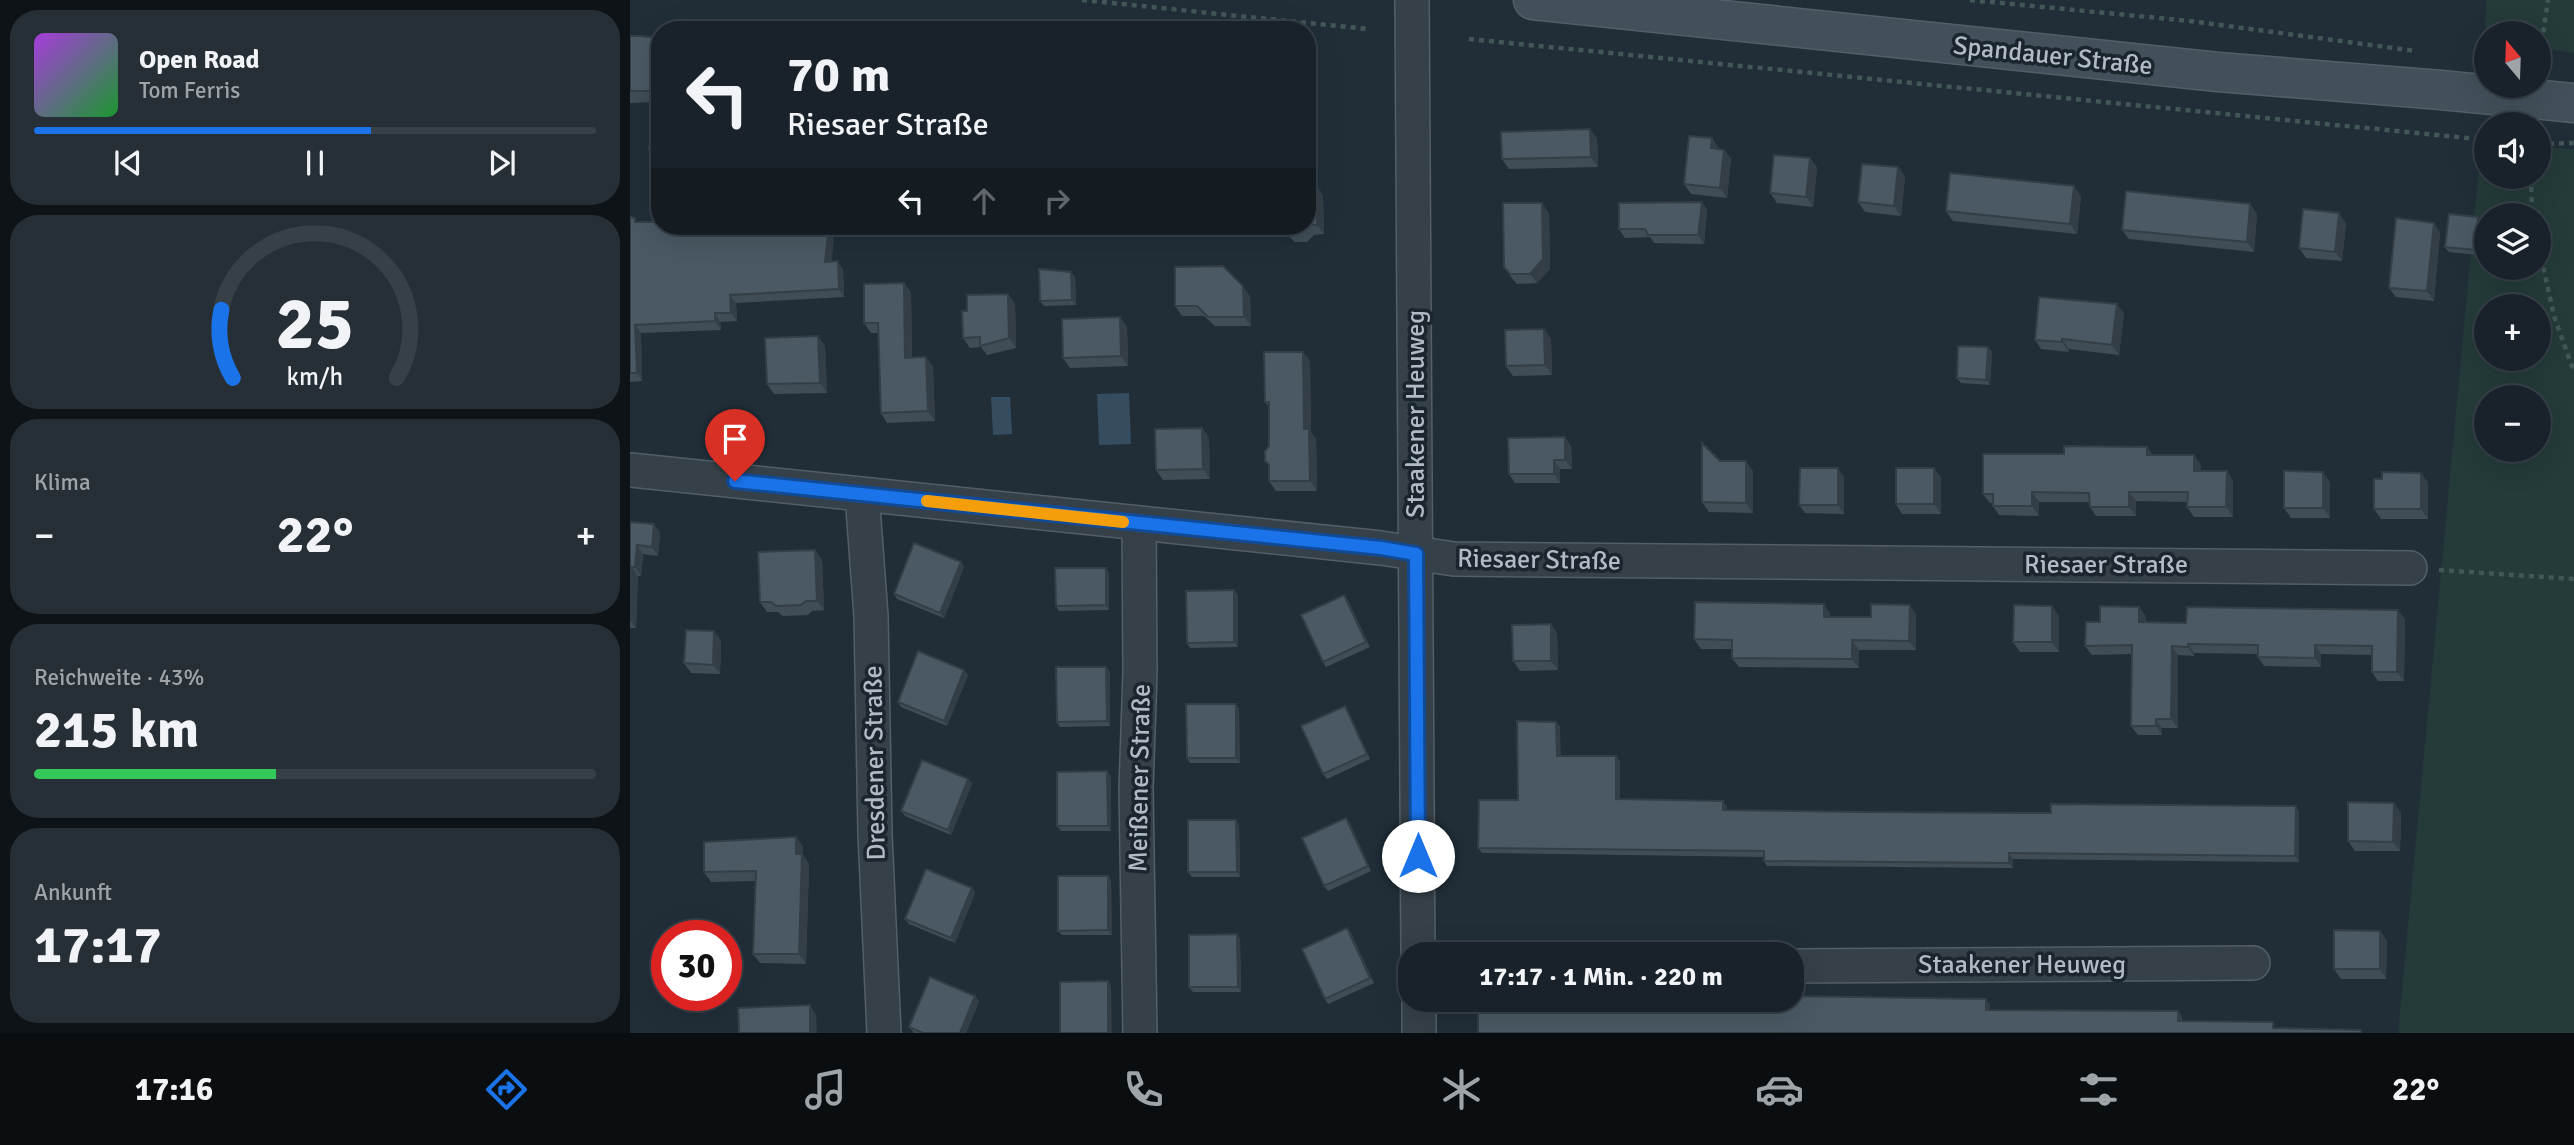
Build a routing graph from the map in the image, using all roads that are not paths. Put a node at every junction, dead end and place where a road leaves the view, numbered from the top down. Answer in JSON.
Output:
{"nodes":[{"id":1,"x":1412,"y":0,"type":"edge"},
{"id":2,"x":1533,"y":0,"type":"edge"},
{"id":3,"x":2574,"y":103,"type":"edge"},
{"id":4,"x":630,"y":470,"type":"edge"},
{"id":5,"x":862,"y":494,"type":"junction"},
{"id":6,"x":1139,"y":523,"type":"junction"},
{"id":7,"x":1416,"y":554,"type":"junction"},
{"id":8,"x":2410,"y":568,"type":"road end"},
{"id":9,"x":1418,"y":942,"type":"edge"},
{"id":10,"x":2253,"y":962,"type":"dead end"},
{"id":11,"x":1804,"y":966,"type":"edge"},
{"id":12,"x":1419,"y":1012,"type":"edge"},
{"id":13,"x":884,"y":1033,"type":"edge"},
{"id":14,"x":1140,"y":1033,"type":"edge"},
{"id":15,"x":1419,"y":1033,"type":"edge"}],
"edges":[{"from":1,"to":7,"type":"street","name":"Staakener Heuweg"},
{"from":2,"to":3,"type":"main road","name":"Spandauer Straße"},
{"from":4,"to":5,"type":"street","name":"Riesaer Straße"},
{"from":5,"to":6,"type":"street","name":"Riesaer Straße"},
{"from":5,"to":13,"type":"street","name":"Dresdener Straße"},
{"from":6,"to":7,"type":"street","name":"Riesaer Straße"},
{"from":6,"to":14,"type":"street","name":"Meißener Straße"},
{"from":7,"to":8,"type":"street","name":"Riesaer Straße"},
{"from":7,"to":9,"type":"street","name":"Staakener Heuweg"},
{"from":10,"to":11,"type":"street","name":"Staakener Heuweg"},
{"from":12,"to":15,"type":"street"}]}
